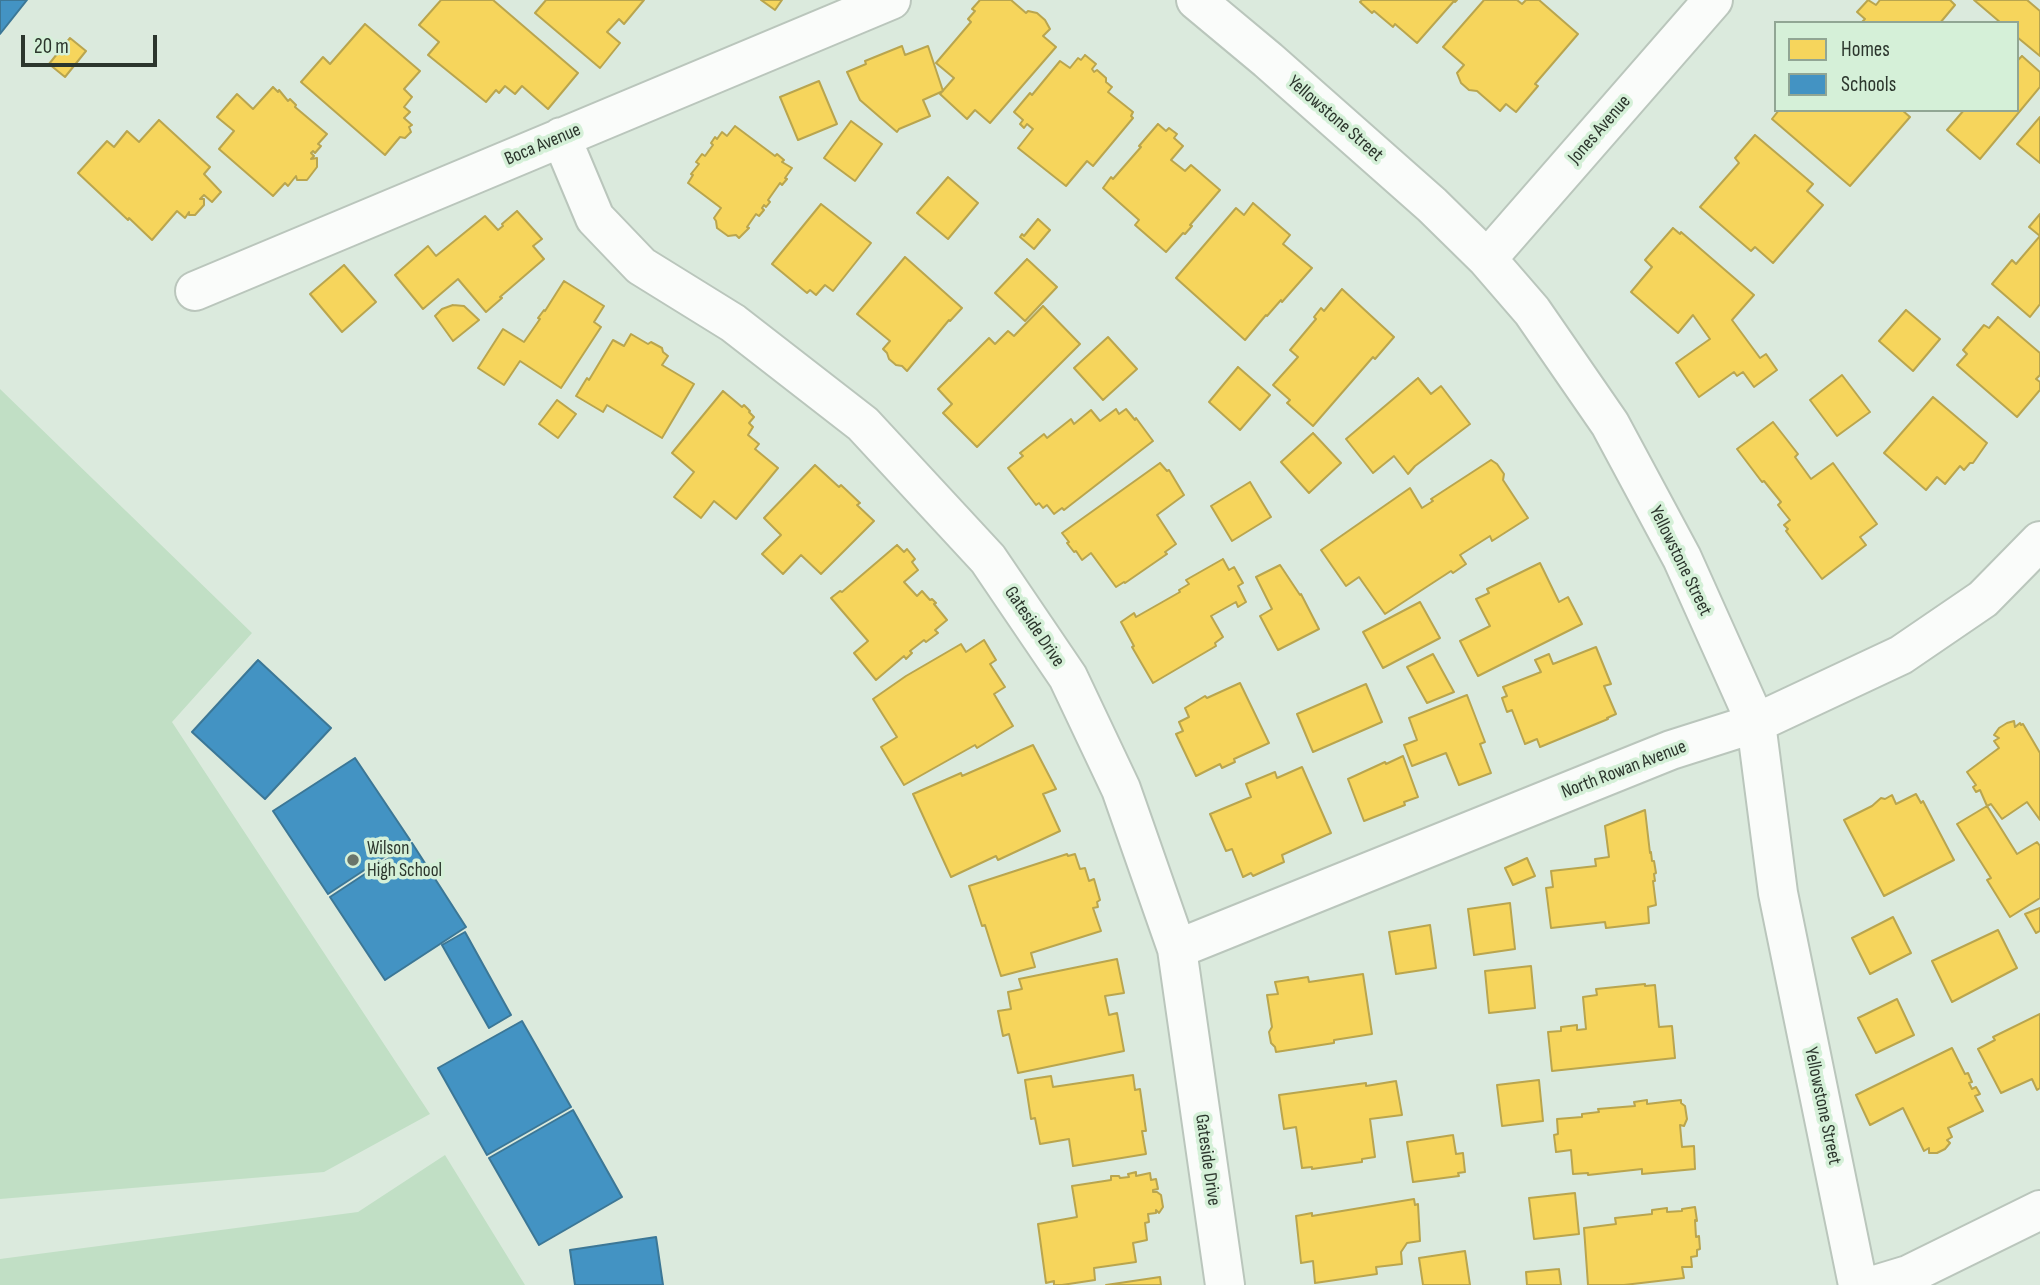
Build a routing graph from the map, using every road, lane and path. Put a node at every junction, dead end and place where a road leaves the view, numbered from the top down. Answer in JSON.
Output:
{"nodes":[{"id":1,"x":891,"y":0,"type":"edge"},
{"id":2,"x":1196,"y":0,"type":"edge"},
{"id":3,"x":1713,"y":0,"type":"edge"},
{"id":4,"x":561,"y":137,"type":"junction"},
{"id":5,"x":1487,"y":259,"type":"junction"},
{"id":6,"x":195,"y":291,"type":"dead end"},
{"id":7,"x":2040,"y":541,"type":"edge"},
{"id":8,"x":1756,"y":723,"type":"junction"},
{"id":9,"x":1177,"y":949,"type":"junction"},
{"id":10,"x":2040,"y":1210,"type":"edge"},
{"id":11,"x":1225,"y":1285,"type":"edge"},
{"id":12,"x":1858,"y":1285,"type":"edge"},
{"id":13,"x":1875,"y":1285,"type":"edge"}],
"edges":[{"from":1,"to":4,"type":"street","name":"Boca Avenue"},
{"from":2,"to":5,"type":"street","name":"Yellowstone Street"},
{"from":3,"to":5,"type":"street","name":"Jones Avenue"},
{"from":4,"to":6,"type":"street","name":"Boca Avenue"},
{"from":4,"to":9,"type":"street","name":"Gateside Drive"},
{"from":5,"to":8,"type":"street","name":"Yellowstone Street"},
{"from":7,"to":8,"type":"street","name":"North Rowan Avenue"},
{"from":8,"to":9,"type":"street","name":"North Rowan Avenue"},
{"from":8,"to":12,"type":"street","name":"Yellowstone Street"},
{"from":9,"to":11,"type":"street","name":"Gateside Drive"},
{"from":10,"to":13,"type":"street"}]}
